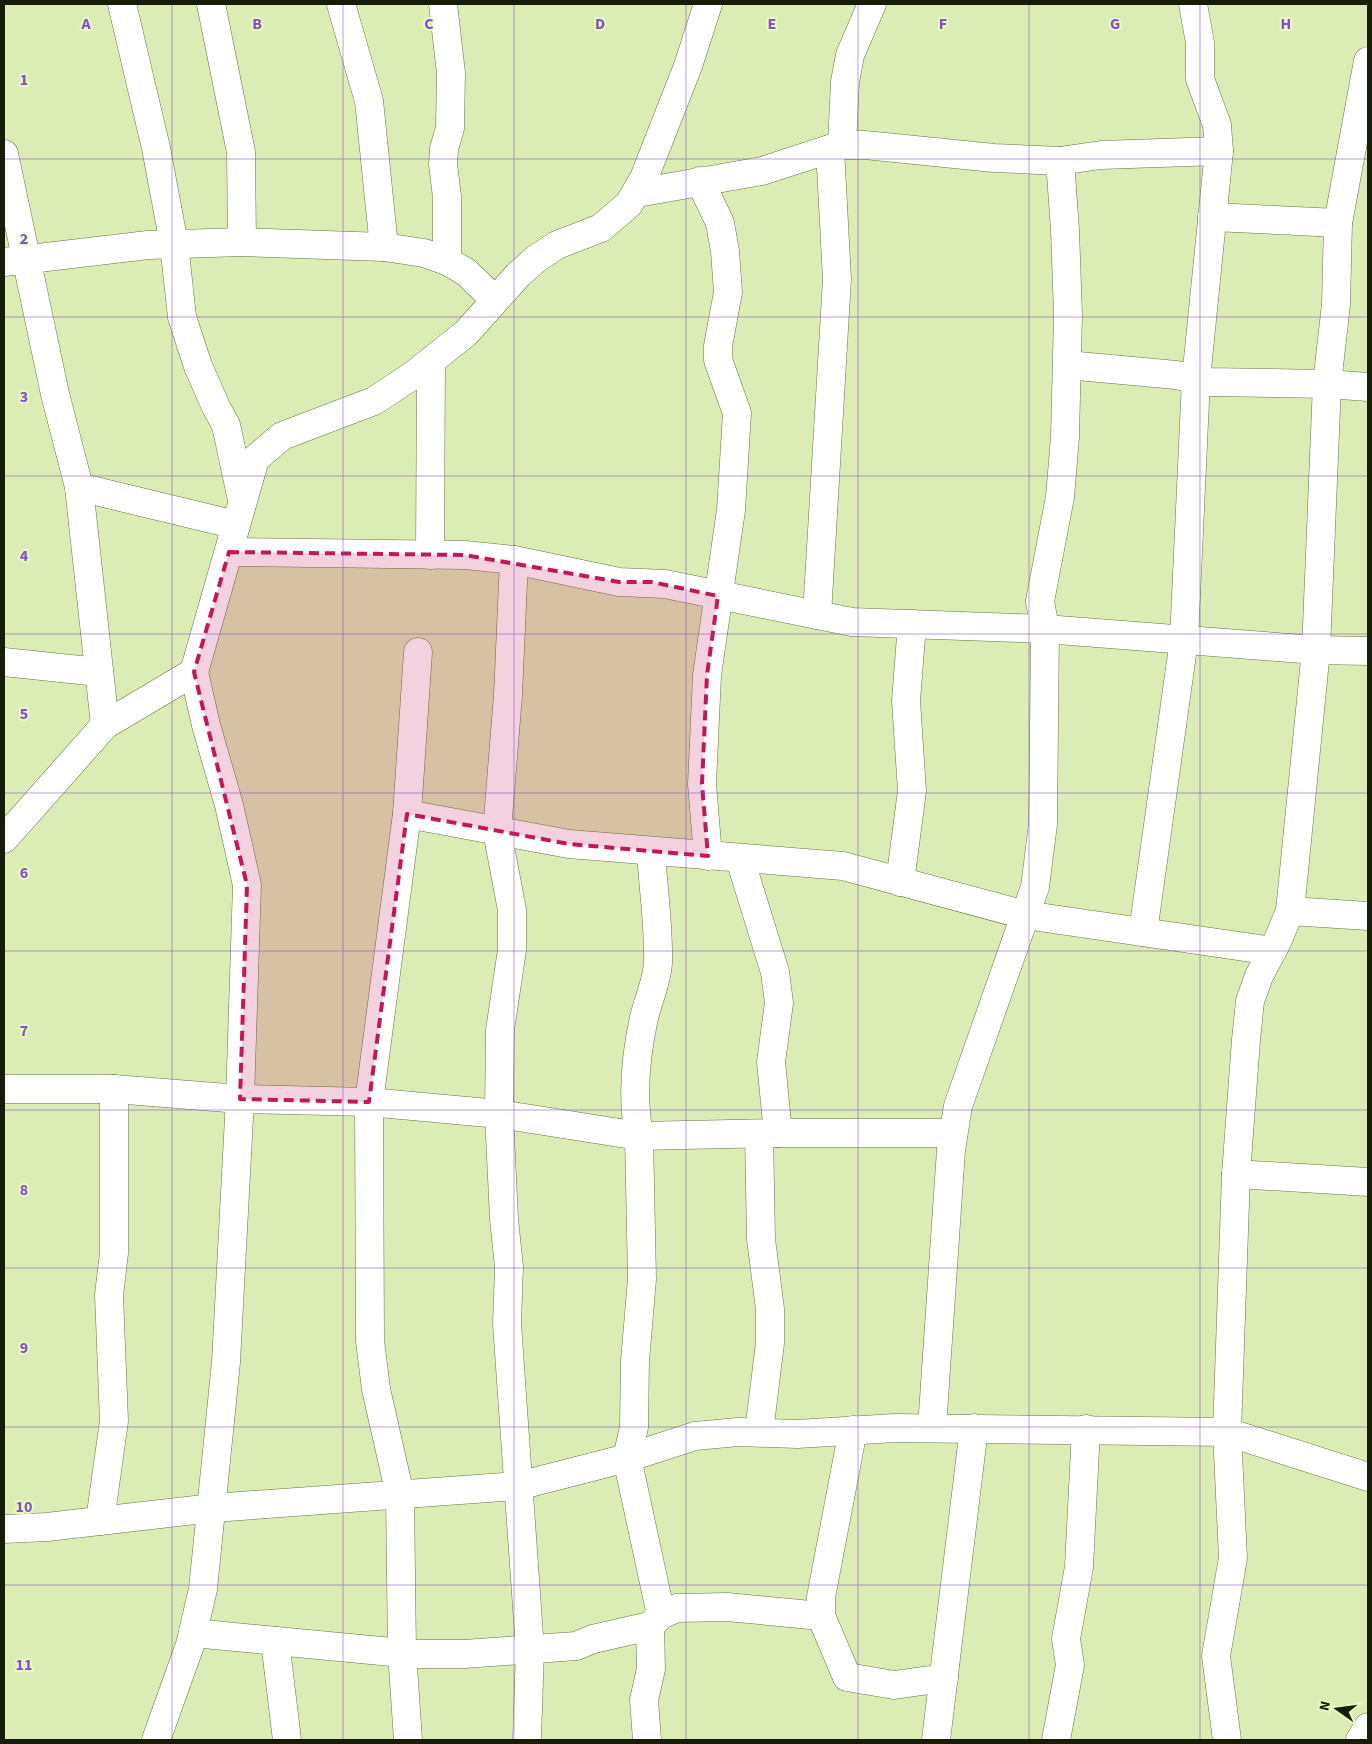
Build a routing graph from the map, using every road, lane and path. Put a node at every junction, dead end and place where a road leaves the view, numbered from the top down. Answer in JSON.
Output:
{"nodes":[{"id":1,"x":122,"y":4,"type":"edge"},
{"id":2,"x":211,"y":4,"type":"edge"},
{"id":3,"x":341,"y":4,"type":"edge"},
{"id":4,"x":443,"y":4,"type":"edge"},
{"id":5,"x":708,"y":4,"type":"edge"},
{"id":6,"x":872,"y":4,"type":"edge"},
{"id":7,"x":1193,"y":4,"type":"edge"},
{"id":8,"x":1368,"y":61,"type":"edge"},
{"id":9,"x":1363,"y":117,"type":"edge"},
{"id":10,"x":836,"y":147,"type":"junction"},
{"id":11,"x":1219,"y":151,"type":"junction"},
{"id":12,"x":4,"y":154,"type":"edge"},
{"id":13,"x":1060,"y":161,"type":"junction"},
{"id":14,"x":700,"y":181,"type":"junction"},
{"id":15,"x":637,"y":193,"type":"junction"},
{"id":16,"x":1212,"y":217,"type":"junction"},
{"id":17,"x":1338,"y":223,"type":"junction"},
{"id":18,"x":242,"y":242,"type":"junction"},
{"id":19,"x":174,"y":244,"type":"junction"},
{"id":20,"x":384,"y":247,"type":"junction"},
{"id":21,"x":15,"y":260,"type":"edge"},
{"id":22,"x":447,"y":261,"type":"junction"},
{"id":23,"x":495,"y":300,"type":"junction"},
{"id":24,"x":431,"y":361,"type":"junction"},
{"id":25,"x":1067,"y":365,"type":"junction"},
{"id":26,"x":1196,"y":379,"type":"junction"},
{"id":27,"x":1327,"y":384,"type":"junction"},
{"id":28,"x":1368,"y":387,"type":"edge"},
{"id":29,"x":79,"y":487,"type":"junction"},
{"id":30,"x":239,"y":513,"type":"junction"},
{"id":31,"x":229,"y":552,"type":"junction"},
{"id":32,"x":430,"y":555,"type":"junction"},
{"id":33,"x":514,"y":560,"type":"junction"},
{"id":34,"x":718,"y":596,"type":"junction"},
{"id":35,"x":817,"y":615,"type":"junction"},
{"id":36,"x":912,"y":624,"type":"junction"},
{"id":37,"x":1045,"y":629,"type":"junction"},
{"id":38,"x":1184,"y":640,"type":"junction"},
{"id":39,"x":1316,"y":650,"type":"junction"},
{"id":40,"x":1368,"y":651,"type":"edge"},
{"id":41,"x":418,"y":652,"type":"dead end"},
{"id":42,"x":4,"y":662,"type":"edge"},
{"id":43,"x":99,"y":672,"type":"junction"},
{"id":44,"x":194,"y":672,"type":"junction"},
{"id":45,"x":105,"y":725,"type":"junction"},
{"id":46,"x":407,"y":814,"type":"junction"},
{"id":47,"x":497,"y":831,"type":"junction"},
{"id":48,"x":4,"y":839,"type":"edge"},
{"id":49,"x":651,"y":851,"type":"junction"},
{"id":50,"x":708,"y":856,"type":"junction"},
{"id":51,"x":740,"y":859,"type":"junction"},
{"id":52,"x":900,"y":882,"type":"junction"},
{"id":53,"x":1290,"y":911,"type":"junction"},
{"id":54,"x":1025,"y":915,"type":"junction"},
{"id":55,"x":1368,"y":916,"type":"edge"},
{"id":56,"x":1143,"y":932,"type":"junction"},
{"id":57,"x":1272,"y":951,"type":"junction"},
{"id":58,"x":4,"y":1089,"type":"edge"},
{"id":59,"x":114,"y":1089,"type":"junction"},
{"id":60,"x":240,"y":1099,"type":"junction"},
{"id":61,"x":369,"y":1102,"type":"junction"},
{"id":62,"x":499,"y":1114,"type":"junction"},
{"id":63,"x":768,"y":1134,"type":"junction"},
{"id":64,"x":953,"y":1134,"type":"junction"},
{"id":65,"x":639,"y":1136,"type":"junction"},
{"id":66,"x":1236,"y":1174,"type":"junction"},
{"id":67,"x":1368,"y":1182,"type":"edge"},
{"id":68,"x":932,"y":1428,"type":"junction"},
{"id":69,"x":974,"y":1428,"type":"junction"},
{"id":70,"x":1086,"y":1429,"type":"junction"},
{"id":71,"x":853,"y":1430,"type":"junction"},
{"id":72,"x":759,"y":1432,"type":"junction"},
{"id":73,"x":1227,"y":1432,"type":"junction"},
{"id":74,"x":627,"y":1458,"type":"junction"},
{"id":75,"x":1368,"y":1477,"type":"edge"},
{"id":76,"x":518,"y":1486,"type":"junction"},
{"id":77,"x":400,"y":1495,"type":"junction"},
{"id":78,"x":213,"y":1508,"type":"junction"},
{"id":79,"x":100,"y":1521,"type":"junction"},
{"id":80,"x":4,"y":1529,"type":"edge"},
{"id":81,"x":821,"y":1616,"type":"junction"},
{"id":82,"x":655,"y":1620,"type":"junction"},
{"id":83,"x":193,"y":1633,"type":"junction"},
{"id":84,"x":275,"y":1641,"type":"junction"},
{"id":85,"x":530,"y":1650,"type":"junction"},
{"id":86,"x":402,"y":1652,"type":"junction"},
{"id":87,"x":944,"y":1678,"type":"junction"},
{"id":88,"x":1368,"y":1727,"type":"edge"},
{"id":89,"x":156,"y":1740,"type":"edge"},
{"id":90,"x":287,"y":1740,"type":"edge"},
{"id":91,"x":408,"y":1740,"type":"edge"},
{"id":92,"x":528,"y":1740,"type":"edge"},
{"id":93,"x":647,"y":1740,"type":"edge"},
{"id":94,"x":936,"y":1740,"type":"edge"},
{"id":95,"x":1056,"y":1740,"type":"edge"},
{"id":96,"x":1227,"y":1740,"type":"edge"},
{"id":97,"x":1360,"y":1740,"type":"edge"}],
"edges":[{"from":1,"to":19,"type":"street"},
{"from":2,"to":18,"type":"street"},
{"from":3,"to":20,"type":"street"},
{"from":4,"to":22,"type":"street"},
{"from":5,"to":15,"type":"street"},
{"from":6,"to":10,"type":"street"},
{"from":7,"to":11,"type":"street"},
{"from":8,"to":9,"type":"street"},
{"from":9,"to":17,"type":"street"},
{"from":10,"to":13,"type":"street"},
{"from":10,"to":14,"type":"street"},
{"from":10,"to":35,"type":"street"},
{"from":11,"to":13,"type":"street"},
{"from":11,"to":16,"type":"street"},
{"from":12,"to":21,"type":"street"},
{"from":13,"to":25,"type":"street"},
{"from":14,"to":15,"type":"street"},
{"from":14,"to":34,"type":"street"},
{"from":15,"to":23,"type":"street"},
{"from":16,"to":17,"type":"street"},
{"from":16,"to":26,"type":"street"},
{"from":17,"to":27,"type":"street"},
{"from":18,"to":19,"type":"street"},
{"from":18,"to":20,"type":"street"},
{"from":19,"to":21,"type":"street"},
{"from":19,"to":30,"type":"street"},
{"from":20,"to":22,"type":"street"},
{"from":21,"to":29,"type":"street"},
{"from":22,"to":23,"type":"street"},
{"from":23,"to":24,"type":"street"},
{"from":24,"to":30,"type":"street"},
{"from":24,"to":32,"type":"street"},
{"from":25,"to":26,"type":"street"},
{"from":25,"to":37,"type":"street"},
{"from":26,"to":27,"type":"street"},
{"from":26,"to":38,"type":"street"},
{"from":27,"to":28,"type":"street"},
{"from":27,"to":39,"type":"street"},
{"from":29,"to":30,"type":"street"},
{"from":29,"to":43,"type":"street"},
{"from":30,"to":31,"type":"street"},
{"from":31,"to":32,"type":"street"},
{"from":31,"to":44,"type":"street"},
{"from":32,"to":33,"type":"street"},
{"from":33,"to":34,"type":"street"},
{"from":33,"to":47,"type":"street"},
{"from":34,"to":35,"type":"street"},
{"from":34,"to":50,"type":"street"},
{"from":35,"to":36,"type":"street"},
{"from":36,"to":37,"type":"street"},
{"from":36,"to":52,"type":"street"},
{"from":37,"to":38,"type":"street"},
{"from":37,"to":54,"type":"street"},
{"from":38,"to":39,"type":"street"},
{"from":38,"to":56,"type":"street"},
{"from":39,"to":40,"type":"street"},
{"from":39,"to":53,"type":"street"},
{"from":41,"to":46,"type":"street"},
{"from":42,"to":43,"type":"street"},
{"from":43,"to":45,"type":"street"},
{"from":44,"to":45,"type":"street"},
{"from":44,"to":60,"type":"street"},
{"from":45,"to":48,"type":"street"},
{"from":46,"to":47,"type":"street"},
{"from":46,"to":61,"type":"street"},
{"from":47,"to":49,"type":"street"},
{"from":47,"to":62,"type":"street"},
{"from":49,"to":50,"type":"street"},
{"from":49,"to":65,"type":"street"},
{"from":50,"to":51,"type":"street"},
{"from":51,"to":52,"type":"street"},
{"from":51,"to":63,"type":"street"},
{"from":52,"to":54,"type":"street"},
{"from":53,"to":55,"type":"street"},
{"from":53,"to":57,"type":"street"},
{"from":54,"to":56,"type":"street"},
{"from":54,"to":64,"type":"street"},
{"from":56,"to":57,"type":"street"},
{"from":57,"to":66,"type":"street"},
{"from":58,"to":59,"type":"street"},
{"from":59,"to":60,"type":"street"},
{"from":59,"to":79,"type":"street"},
{"from":60,"to":61,"type":"street"},
{"from":60,"to":78,"type":"street"},
{"from":61,"to":62,"type":"street"},
{"from":61,"to":77,"type":"street"},
{"from":62,"to":65,"type":"street"},
{"from":62,"to":76,"type":"street"},
{"from":63,"to":64,"type":"street"},
{"from":63,"to":65,"type":"street"},
{"from":63,"to":72,"type":"street"},
{"from":64,"to":68,"type":"street"},
{"from":65,"to":74,"type":"street"},
{"from":66,"to":67,"type":"street"},
{"from":66,"to":73,"type":"street"},
{"from":68,"to":69,"type":"street"},
{"from":68,"to":71,"type":"street"},
{"from":69,"to":70,"type":"street"},
{"from":69,"to":87,"type":"street"},
{"from":70,"to":73,"type":"street"},
{"from":70,"to":95,"type":"street"},
{"from":71,"to":72,"type":"street"},
{"from":71,"to":81,"type":"street"},
{"from":72,"to":74,"type":"street"},
{"from":73,"to":75,"type":"street"},
{"from":73,"to":96,"type":"street"},
{"from":74,"to":76,"type":"street"},
{"from":74,"to":82,"type":"street"},
{"from":76,"to":77,"type":"street"},
{"from":76,"to":85,"type":"street"},
{"from":77,"to":78,"type":"street"},
{"from":77,"to":86,"type":"street"},
{"from":78,"to":79,"type":"street"},
{"from":78,"to":83,"type":"street"},
{"from":79,"to":80,"type":"street"},
{"from":81,"to":82,"type":"street"},
{"from":81,"to":87,"type":"street"},
{"from":82,"to":85,"type":"street"},
{"from":82,"to":93,"type":"street"},
{"from":83,"to":84,"type":"street"},
{"from":83,"to":89,"type":"street"},
{"from":84,"to":86,"type":"street"},
{"from":84,"to":90,"type":"street"},
{"from":85,"to":86,"type":"street"},
{"from":85,"to":92,"type":"street"},
{"from":86,"to":91,"type":"street"},
{"from":87,"to":94,"type":"street"},
{"from":88,"to":97,"type":"street"}]}
